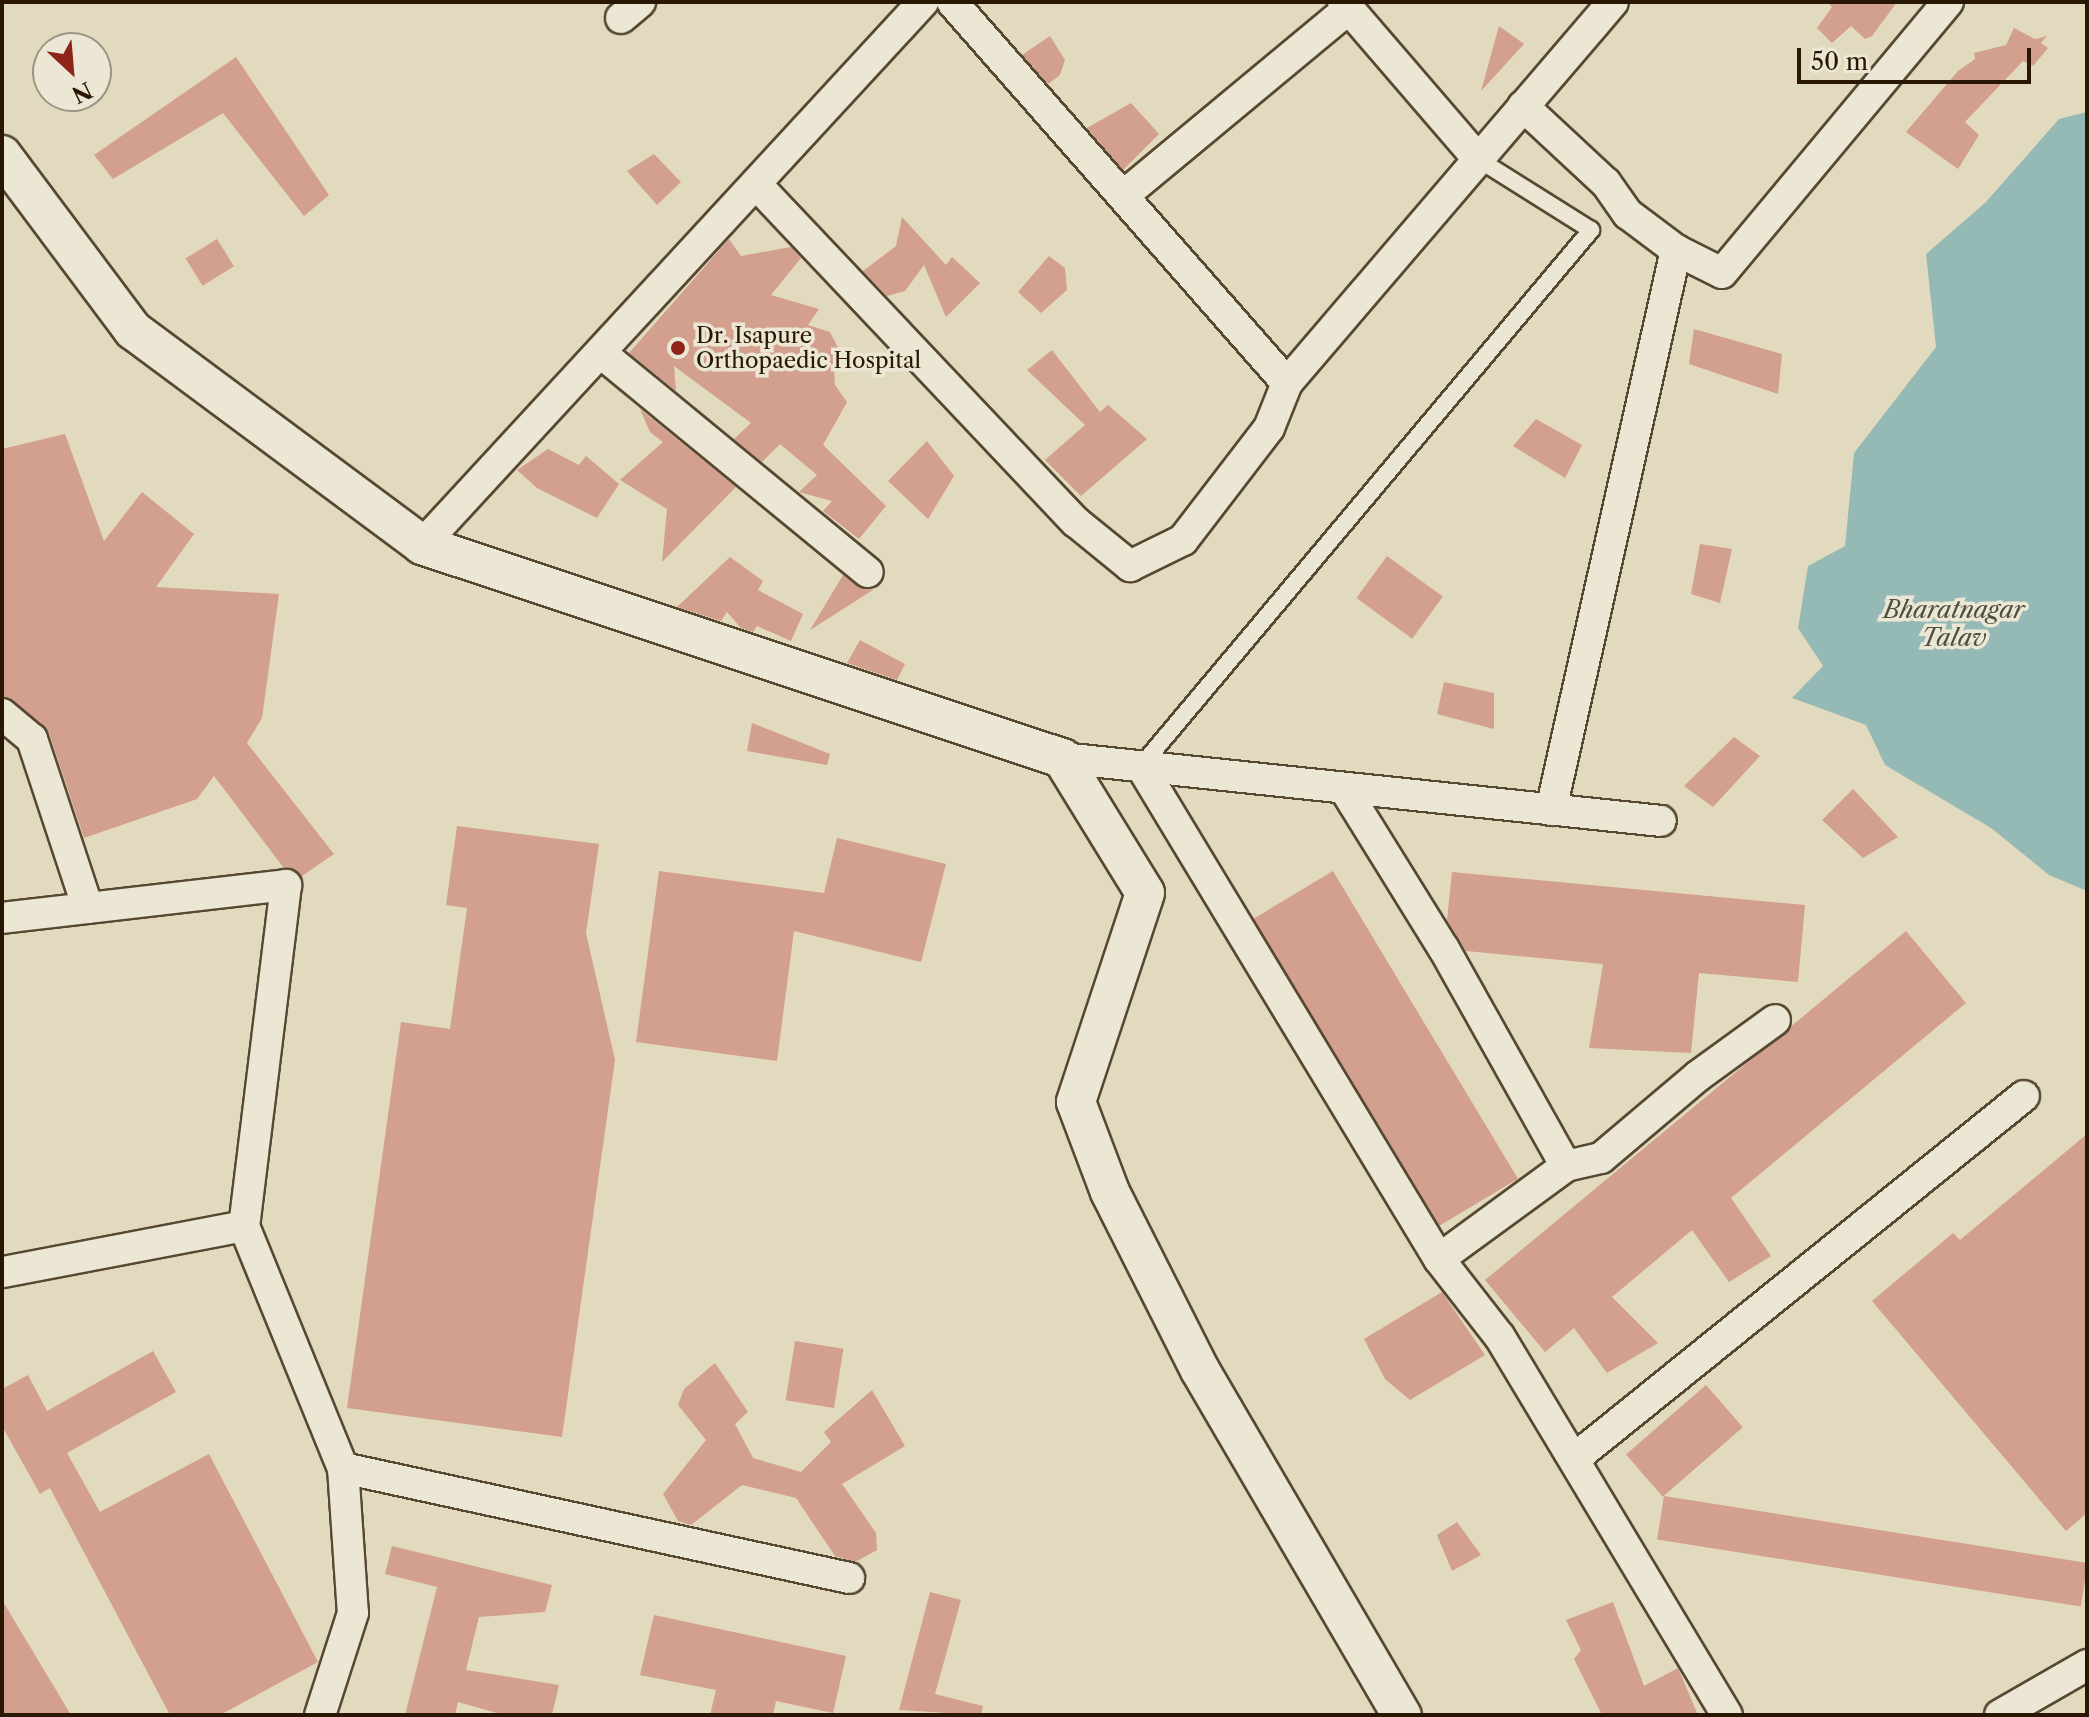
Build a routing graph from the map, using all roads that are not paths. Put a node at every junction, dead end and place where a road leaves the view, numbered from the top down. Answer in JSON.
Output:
{"nodes":[{"id":1,"x":923,"y":2,"type":"edge"},
{"id":2,"x":952,"y":2,"type":"edge"},
{"id":3,"x":1613,"y":2,"type":"edge"},
{"id":4,"x":1948,"y":2,"type":"edge"},
{"id":5,"x":1346,"y":5,"type":"edge"},
{"id":6,"x":1523,"y":106,"type":"junction"},
{"id":7,"x":2,"y":155,"type":"edge"},
{"id":8,"x":1478,"y":159,"type":"junction"},
{"id":9,"x":756,"y":184,"type":"junction"},
{"id":10,"x":1123,"y":196,"type":"junction"},
{"id":11,"x":1676,"y":250,"type":"junction"},
{"id":12,"x":601,"y":353,"type":"junction"},
{"id":13,"x":1287,"y":383,"type":"junction"},
{"id":14,"x":422,"y":545,"type":"junction"},
{"id":15,"x":868,"y":572,"type":"dead end"},
{"id":16,"x":2,"y":714,"type":"edge"},
{"id":17,"x":1062,"y":758,"type":"junction"},
{"id":18,"x":1141,"y":766,"type":"junction"},
{"id":19,"x":1344,"y":788,"type":"junction"},
{"id":20,"x":1551,"y":810,"type":"junction"},
{"id":21,"x":1661,"y":821,"type":"dead end"},
{"id":22,"x":88,"y":908,"type":"junction"},
{"id":23,"x":2,"y":918,"type":"edge"},
{"id":24,"x":1775,"y":1020,"type":"dead end"},
{"id":25,"x":2024,"y":1096,"type":"dead end"},
{"id":26,"x":1566,"y":1166,"type":"junction"},
{"id":27,"x":244,"y":1226,"type":"junction"},
{"id":28,"x":1439,"y":1259,"type":"junction"},
{"id":29,"x":2,"y":1272,"type":"edge"},
{"id":30,"x":1574,"y":1459,"type":"junction"},
{"id":31,"x":343,"y":1468,"type":"junction"},
{"id":32,"x":849,"y":1578,"type":"dead end"},
{"id":33,"x":2087,"y":1665,"type":"edge"},
{"id":34,"x":320,"y":1715,"type":"edge"},
{"id":35,"x":1402,"y":1715,"type":"edge"},
{"id":36,"x":1727,"y":1715,"type":"edge"},
{"id":37,"x":2000,"y":1715,"type":"edge"}],
"edges":[{"from":1,"to":9,"type":"street"},
{"from":2,"to":10,"type":"street"},
{"from":3,"to":6,"type":"street"},
{"from":4,"to":11,"type":"street"},
{"from":5,"to":8,"type":"street"},
{"from":5,"to":10,"type":"street"},
{"from":6,"to":8,"type":"street"},
{"from":6,"to":11,"type":"street"},
{"from":7,"to":14,"type":"street"},
{"from":8,"to":13,"type":"street"},
{"from":8,"to":18,"type":"lane"},
{"from":9,"to":12,"type":"street"},
{"from":9,"to":13,"type":"street"},
{"from":10,"to":13,"type":"street"},
{"from":11,"to":20,"type":"street"},
{"from":12,"to":14,"type":"street"},
{"from":12,"to":15,"type":"street"},
{"from":14,"to":17,"type":"street"},
{"from":16,"to":22,"type":"street"},
{"from":17,"to":18,"type":"street"},
{"from":17,"to":35,"type":"street"},
{"from":18,"to":19,"type":"street"},
{"from":18,"to":28,"type":"street"},
{"from":19,"to":20,"type":"street"},
{"from":19,"to":26,"type":"street"},
{"from":20,"to":21,"type":"street"},
{"from":22,"to":23,"type":"street"},
{"from":22,"to":27,"type":"street"},
{"from":24,"to":26,"type":"street"},
{"from":25,"to":30,"type":"street"},
{"from":26,"to":28,"type":"street"},
{"from":27,"to":29,"type":"street"},
{"from":27,"to":31,"type":"street"},
{"from":28,"to":30,"type":"street"},
{"from":30,"to":36,"type":"street"},
{"from":31,"to":32,"type":"street"},
{"from":31,"to":34,"type":"street"},
{"from":33,"to":37,"type":"street"}]}
